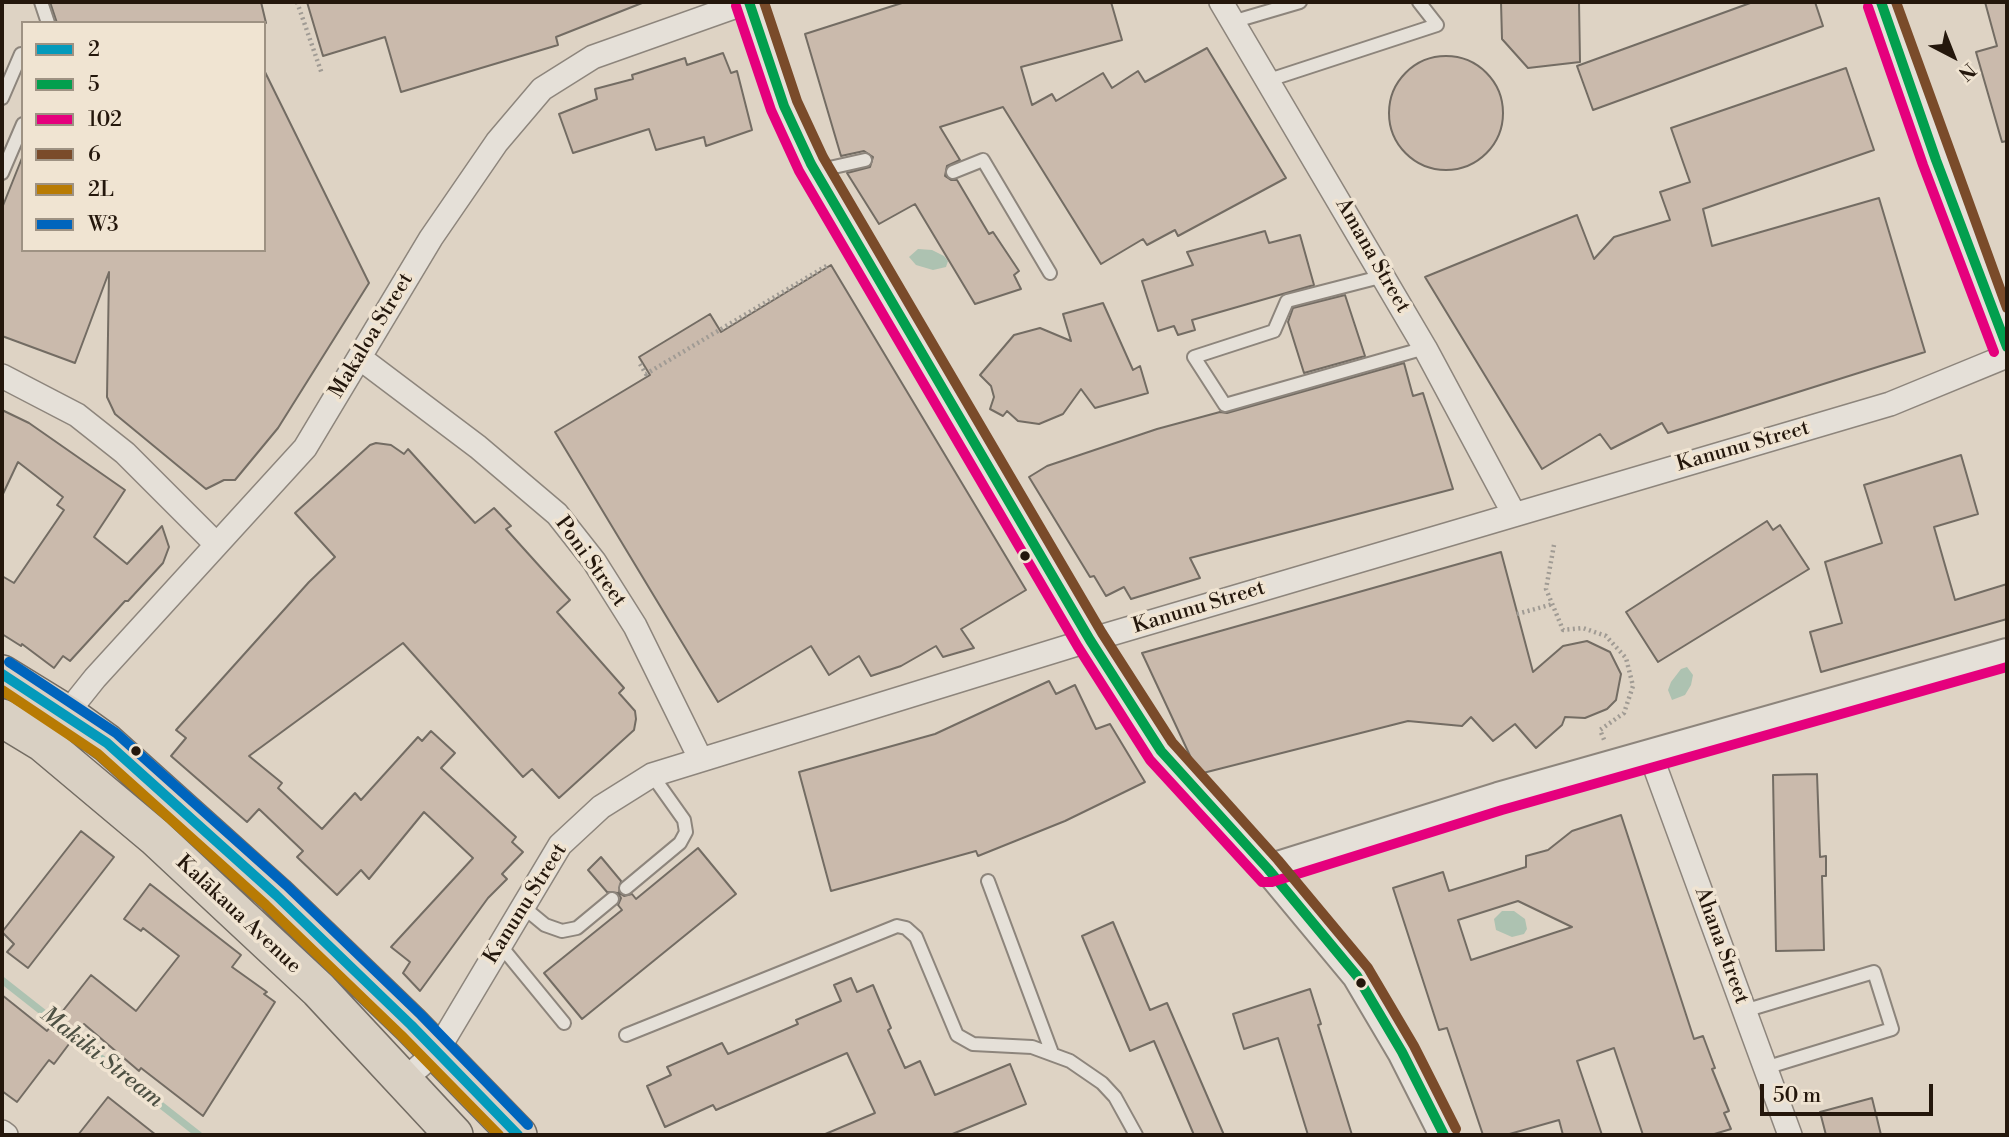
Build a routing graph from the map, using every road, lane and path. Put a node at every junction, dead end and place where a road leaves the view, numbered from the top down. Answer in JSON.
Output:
{"nodes":[{"id":1,"x":41,"y":2,"type":"edge"},
{"id":2,"x":297,"y":2,"type":"edge"},
{"id":3,"x":749,"y":2,"type":"edge"},
{"id":4,"x":1221,"y":2,"type":"edge"},
{"id":5,"x":1300,"y":2,"type":"edge"},
{"id":6,"x":1419,"y":2,"type":"edge"},
{"id":7,"x":1881,"y":2,"type":"edge"},
{"id":8,"x":47,"y":21,"type":"edge"},
{"id":9,"x":1232,"y":22,"type":"junction"},
{"id":10,"x":21,"y":54,"type":"dead end"},
{"id":11,"x":321,"y":74,"type":"dead end"},
{"id":12,"x":1269,"y":80,"type":"junction"},
{"id":13,"x":2,"y":98,"type":"edge"},
{"id":14,"x":21,"y":129,"type":"edge"},
{"id":15,"x":864,"y":160,"type":"dead end"},
{"id":16,"x":815,"y":172,"type":"junction"},
{"id":17,"x":953,"y":172,"type":"dead end"},
{"id":18,"x":2,"y":173,"type":"edge"},
{"id":19,"x":828,"y":265,"type":"dead end"},
{"id":20,"x":1050,"y":273,"type":"dead end"},
{"id":21,"x":1384,"y":276,"type":"junction"},
{"id":22,"x":2007,"y":347,"type":"edge"},
{"id":23,"x":1425,"y":348,"type":"junction"},
{"id":24,"x":2007,"y":356,"type":"edge"},
{"id":25,"x":360,"y":358,"type":"junction"},
{"id":26,"x":640,"y":364,"type":"dead end"},
{"id":27,"x":2,"y":376,"type":"edge"},
{"id":28,"x":1514,"y":514,"type":"junction"},
{"id":29,"x":215,"y":543,"type":"junction"},
{"id":30,"x":1554,"y":545,"type":"dead end"},
{"id":31,"x":1552,"y":604,"type":"junction"},
{"id":32,"x":1517,"y":614,"type":"dead end"},
{"id":33,"x":1090,"y":640,"type":"junction"},
{"id":34,"x":2007,"y":653,"type":"edge"},
{"id":35,"x":2,"y":674,"type":"edge"},
{"id":36,"x":67,"y":714,"type":"junction"},
{"id":37,"x":2,"y":718,"type":"edge"},
{"id":38,"x":43,"y":743,"type":"junction"},
{"id":39,"x":1651,"y":756,"type":"junction"},
{"id":40,"x":701,"y":758,"type":"junction"},
{"id":41,"x":1615,"y":766,"type":"junction"},
{"id":42,"x":652,"y":775,"type":"junction"},
{"id":43,"x":1268,"y":869,"type":"junction"},
{"id":44,"x":988,"y":881,"type":"dead end"},
{"id":45,"x":626,"y":888,"type":"dead end"},
{"id":46,"x":612,"y":899,"type":"dead end"},
{"id":47,"x":522,"y":906,"type":"junction"},
{"id":48,"x":500,"y":945,"type":"junction"},
{"id":49,"x":1744,"y":1011,"type":"junction"},
{"id":50,"x":564,"y":1023,"type":"dead end"},
{"id":51,"x":626,"y":1035,"type":"dead end"},
{"id":52,"x":437,"y":1051,"type":"junction"},
{"id":53,"x":1052,"y":1053,"type":"junction"},
{"id":54,"x":1765,"y":1068,"type":"junction"},
{"id":55,"x":403,"y":1081,"type":"junction"},
{"id":56,"x":454,"y":1135,"type":"edge"},
{"id":57,"x":518,"y":1135,"type":"edge"},
{"id":58,"x":1136,"y":1135,"type":"edge"},
{"id":59,"x":1444,"y":1135,"type":"edge"},
{"id":60,"x":1790,"y":1135,"type":"edge"}],
"edges":[{"from":1,"to":8,"type":"lane"},
{"from":2,"to":11,"type":"path"},
{"from":3,"to":16,"type":"street"},
{"from":3,"to":25,"type":"street","name":"Makaloa Street"},
{"from":4,"to":9,"type":"street","name":"Amana Street"},
{"from":5,"to":9,"type":"lane"},
{"from":6,"to":12,"type":"lane"},
{"from":7,"to":22,"type":"main road"},
{"from":9,"to":12,"type":"street","name":"Amana Street"},
{"from":10,"to":13,"type":"lane"},
{"from":12,"to":21,"type":"street","name":"Amana Street"},
{"from":14,"to":18,"type":"lane"},
{"from":15,"to":16,"type":"lane"},
{"from":16,"to":33,"type":"street"},
{"from":17,"to":20,"type":"lane"},
{"from":19,"to":26,"type":"path"},
{"from":21,"to":23,"type":"street","name":"Amana Street"},
{"from":21,"to":23,"type":"lane"},
{"from":23,"to":28,"type":"street","name":"Amana Street"},
{"from":24,"to":28,"type":"street","name":"Kanunu Street"},
{"from":25,"to":29,"type":"street","name":"Makaloa Street"},
{"from":25,"to":40,"type":"street","name":"Poni Street"},
{"from":27,"to":29,"type":"street"},
{"from":28,"to":33,"type":"street","name":"Kanunu Street"},
{"from":29,"to":36,"type":"street","name":"Makaloa Street"},
{"from":30,"to":31,"type":"path"},
{"from":31,"to":32,"type":"path"},
{"from":31,"to":41,"type":"path"},
{"from":33,"to":40,"type":"street","name":"Kanunu Street"},
{"from":33,"to":43,"type":"street"},
{"from":34,"to":39,"type":"street"},
{"from":35,"to":36,"type":"main road","name":"Kalākaua Avenue"},
{"from":36,"to":38,"type":"street","name":"Makaloa Street"},
{"from":36,"to":52,"type":"main road","name":"Kalākaua Avenue"},
{"from":37,"to":38,"type":"main road","name":"Kalākaua Avenue"},
{"from":38,"to":55,"type":"main road","name":"Kalākaua Avenue"},
{"from":39,"to":41,"type":"street"},
{"from":39,"to":49,"type":"street","name":"Ahana Street"},
{"from":40,"to":42,"type":"street","name":"Kanunu Street"},
{"from":41,"to":43,"type":"street"},
{"from":42,"to":45,"type":"lane"},
{"from":42,"to":47,"type":"street","name":"Kanunu Street"},
{"from":43,"to":59,"type":"street"},
{"from":44,"to":53,"type":"lane"},
{"from":46,"to":47,"type":"lane"},
{"from":47,"to":48,"type":"street","name":"Kanunu Street"},
{"from":48,"to":50,"type":"lane"},
{"from":48,"to":52,"type":"street","name":"Kanunu Street"},
{"from":49,"to":54,"type":"street","name":"Ahana Street"},
{"from":49,"to":54,"type":"lane"},
{"from":51,"to":53,"type":"lane"},
{"from":52,"to":55,"type":"street","name":"Kanunu Street"},
{"from":52,"to":57,"type":"main road","name":"Kalākaua Avenue"},
{"from":53,"to":58,"type":"lane"},
{"from":54,"to":60,"type":"street","name":"Ahana Street"},
{"from":55,"to":56,"type":"main road","name":"Kalākaua Avenue"}]}
